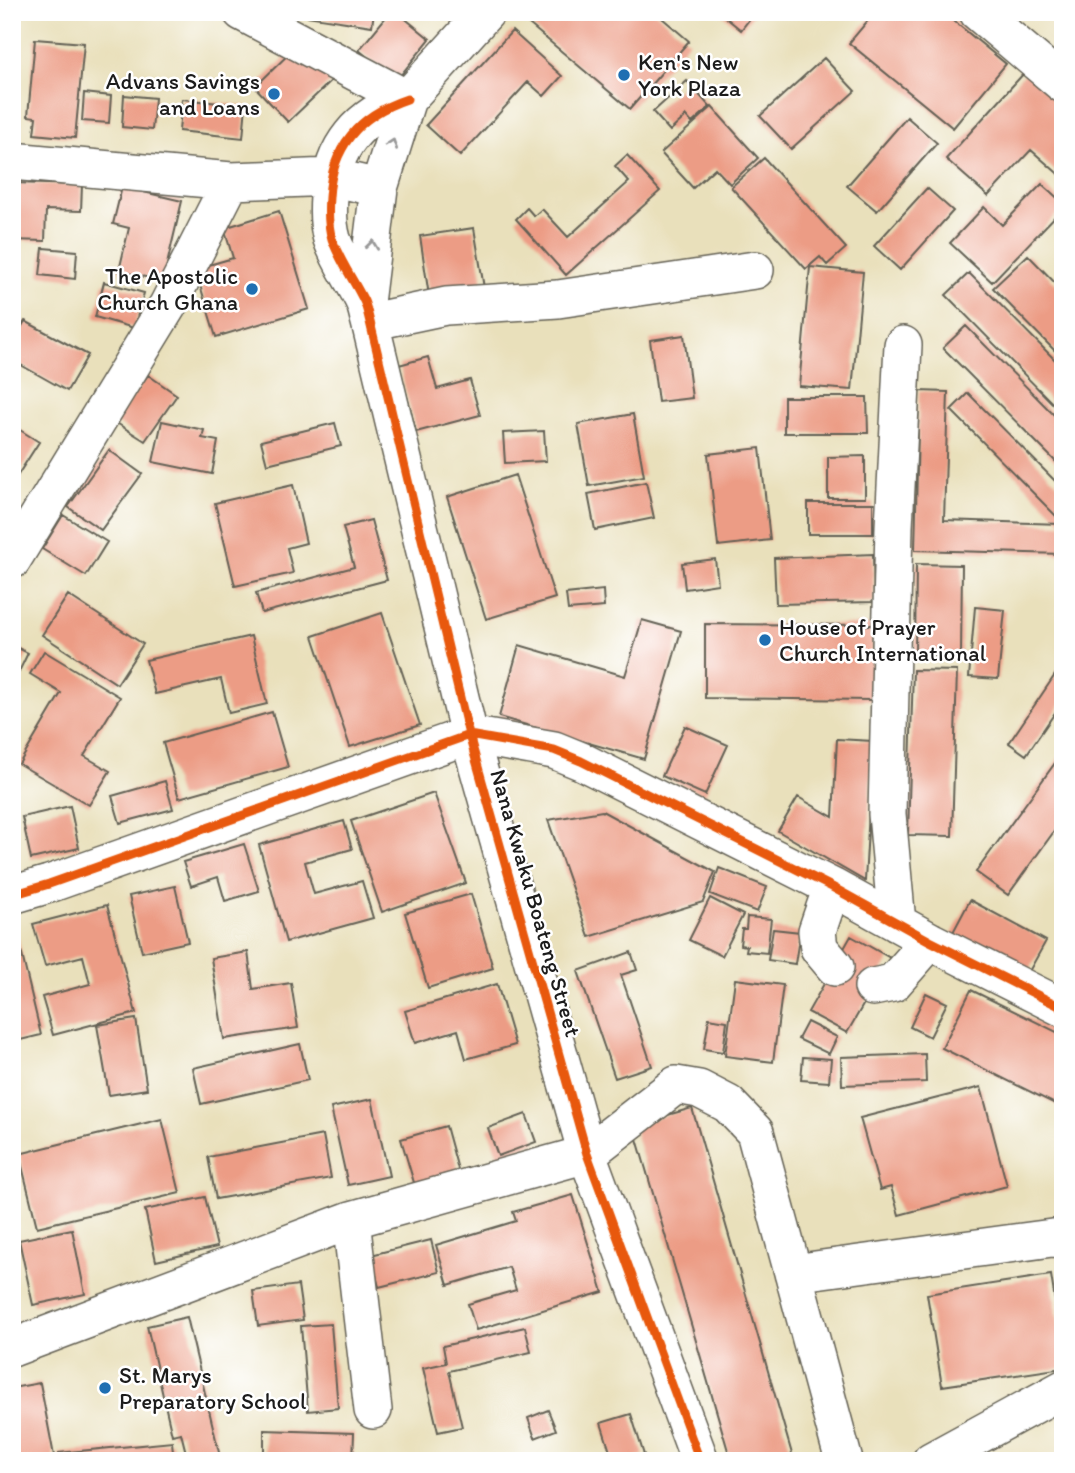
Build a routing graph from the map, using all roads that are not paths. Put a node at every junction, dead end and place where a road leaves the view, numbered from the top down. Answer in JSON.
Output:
{"nodes":[{"id":1,"x":242,"y":12,"type":"edge"},
{"id":2,"x":486,"y":12,"type":"edge"},
{"id":3,"x":978,"y":12,"type":"edge"},
{"id":4,"x":1063,"y":84,"type":"edge"},
{"id":5,"x":407,"y":99,"type":"junction"},
{"id":6,"x":12,"y":161,"type":"edge"},
{"id":7,"x":331,"y":177,"type":"junction"},
{"id":8,"x":230,"y":181,"type":"junction"},
{"id":9,"x":379,"y":188,"type":"junction"},
{"id":10,"x":755,"y":270,"type":"dead end"},
{"id":11,"x":367,"y":312,"type":"junction"},
{"id":12,"x":903,"y":345,"type":"dead end"},
{"id":13,"x":12,"y":560,"type":"edge"},
{"id":14,"x":469,"y":735,"type":"junction"},
{"id":15,"x":832,"y":887,"type":"junction"},
{"id":16,"x":12,"y":895,"type":"edge"},
{"id":17,"x":897,"y":923,"type":"junction"},
{"id":18,"x":930,"y":941,"type":"junction"},
{"id":19,"x":835,"y":967,"type":"dead end"},
{"id":20,"x":873,"y":986,"type":"dead end"},
{"id":21,"x":1058,"y":998,"type":"edge"},
{"id":22,"x":587,"y":1154,"type":"junction"},
{"id":23,"x":351,"y":1220,"type":"junction"},
{"id":24,"x":1063,"y":1239,"type":"edge"},
{"id":25,"x":793,"y":1273,"type":"junction"},
{"id":26,"x":12,"y":1348,"type":"edge"},
{"id":27,"x":1063,"y":1389,"type":"edge"},
{"id":28,"x":373,"y":1410,"type":"dead end"},
{"id":29,"x":700,"y":1461,"type":"edge"},
{"id":30,"x":844,"y":1461,"type":"edge"},
{"id":31,"x":931,"y":1461,"type":"edge"}],
"edges":[{"from":1,"to":5,"type":"street"},
{"from":2,"to":5,"type":"street"},
{"from":3,"to":4,"type":"street"},
{"from":5,"to":7,"type":"street"},
{"from":9,"to":5,"type":"street","one_way":true},
{"from":6,"to":8,"type":"street"},
{"from":7,"to":8,"type":"street"},
{"from":7,"to":9,"type":"street"},
{"from":7,"to":11,"type":"street"},
{"from":8,"to":13,"type":"street"},
{"from":11,"to":9,"type":"street","one_way":true},
{"from":10,"to":11,"type":"street"},
{"from":11,"to":14,"type":"street","name":"Nana Kwaku Boateng Street"},
{"from":12,"to":17,"type":"street"},
{"from":14,"to":15,"type":"street"},
{"from":14,"to":16,"type":"street"},
{"from":14,"to":22,"type":"street","name":"Nana Kwaku Boateng Street"},
{"from":15,"to":17,"type":"street"},
{"from":15,"to":19,"type":"street"},
{"from":17,"to":18,"type":"street"},
{"from":18,"to":20,"type":"street"},
{"from":18,"to":21,"type":"street"},
{"from":22,"to":23,"type":"street"},
{"from":22,"to":25,"type":"street"},
{"from":22,"to":29,"type":"street","name":"Nana Kwaku Boateng Street"},
{"from":23,"to":26,"type":"street"},
{"from":23,"to":28,"type":"street"},
{"from":24,"to":25,"type":"street"},
{"from":25,"to":30,"type":"street"},
{"from":27,"to":31,"type":"street"}]}
